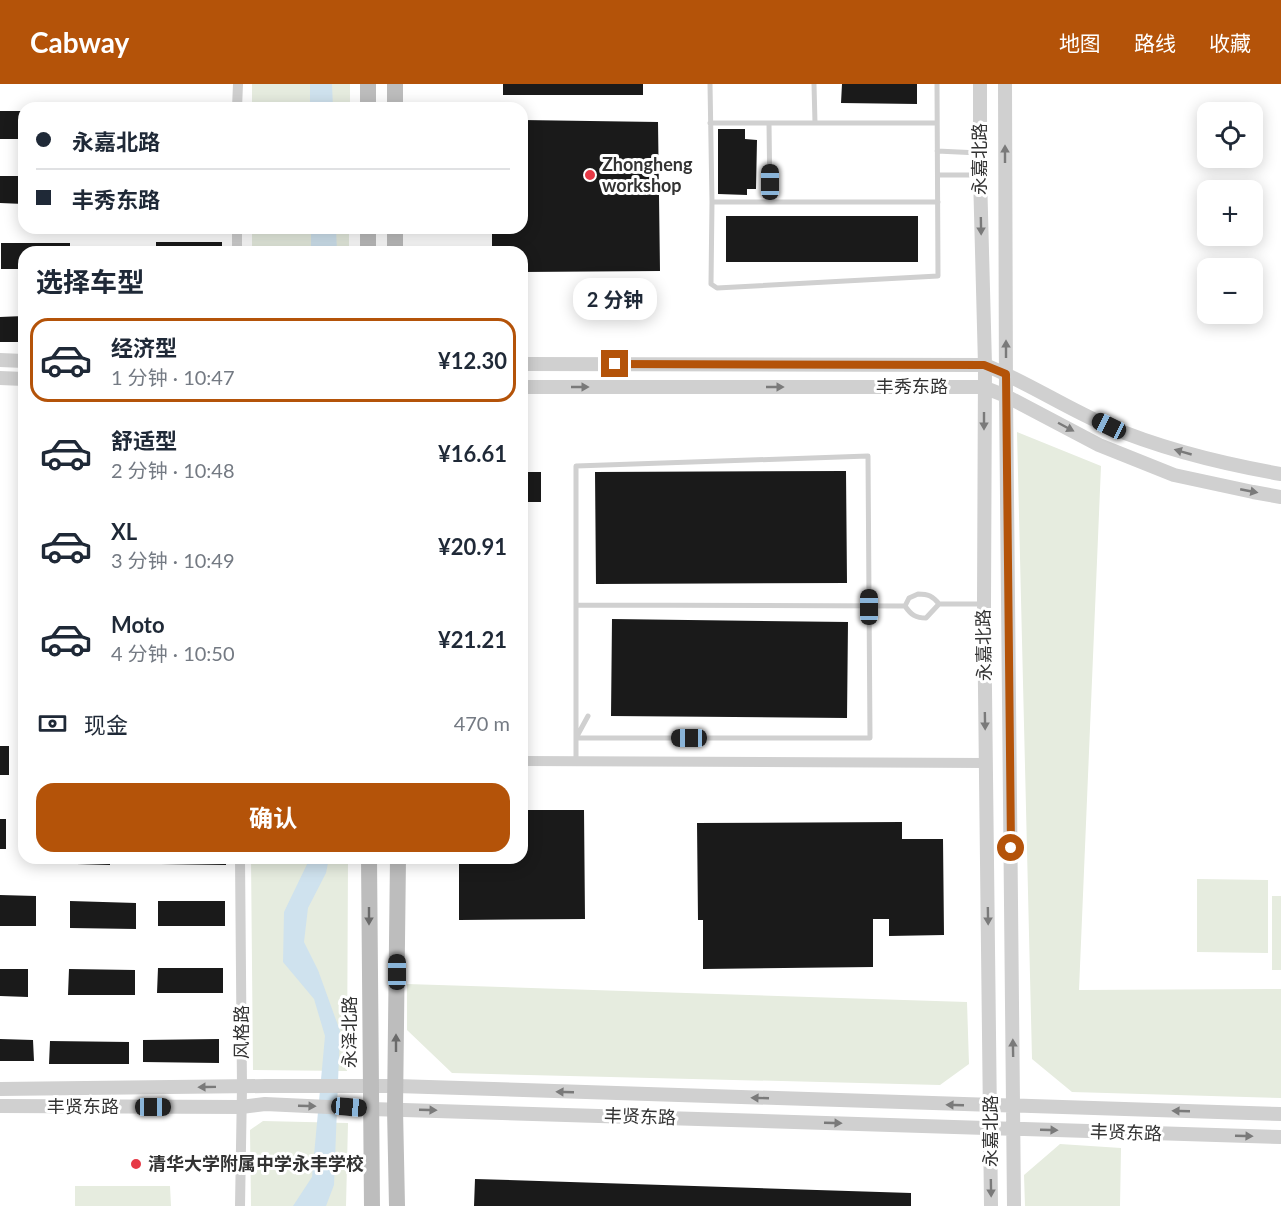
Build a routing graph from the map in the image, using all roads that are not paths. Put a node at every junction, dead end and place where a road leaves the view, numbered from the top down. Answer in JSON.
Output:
{"nodes":[{"id":1,"x":238,"y":84,"type":"edge"},
{"id":2,"x":368,"y":84,"type":"edge"},
{"id":3,"x":395,"y":84,"type":"edge"},
{"id":4,"x":710,"y":84,"type":"edge"},
{"id":5,"x":814,"y":84,"type":"edge"},
{"id":6,"x":937,"y":84,"type":"edge"},
{"id":7,"x":980,"y":84,"type":"edge"},
{"id":8,"x":1005,"y":84,"type":"edge"},
{"id":9,"x":237,"y":102,"type":"edge"},
{"id":10,"x":368,"y":102,"type":"edge"},
{"id":11,"x":395,"y":102,"type":"edge"},
{"id":12,"x":710,"y":123,"type":"junction"},
{"id":13,"x":769,"y":123,"type":"junction"},
{"id":14,"x":815,"y":123,"type":"junction"},
{"id":15,"x":937,"y":123,"type":"junction"},
{"id":16,"x":938,"y":151,"type":"junction"},
{"id":17,"x":980,"y":153,"type":"junction"},
{"id":18,"x":938,"y":175,"type":"junction"},
{"id":19,"x":980,"y":175,"type":"junction"},
{"id":20,"x":712,"y":202,"type":"junction"},
{"id":21,"x":770,"y":202,"type":"junction"},
{"id":22,"x":938,"y":202,"type":"junction"},
{"id":23,"x":0,"y":360,"type":"edge"},
{"id":24,"x":18,"y":361,"type":"edge"},
{"id":25,"x":528,"y":364,"type":"edge"},
{"id":26,"x":984,"y":365,"type":"junction"},
{"id":27,"x":1006,"y":374,"type":"junction"},
{"id":28,"x":0,"y":378,"type":"edge"},
{"id":29,"x":18,"y":378,"type":"edge"},
{"id":30,"x":528,"y":387,"type":"edge"},
{"id":31,"x":984,"y":387,"type":"junction"},
{"id":32,"x":1006,"y":396,"type":"junction"},
{"id":33,"x":1281,"y":474,"type":"edge"},
{"id":34,"x":1281,"y":496,"type":"edge"},
{"id":35,"x":939,"y":604,"type":"junction"},
{"id":36,"x":984,"y":604,"type":"junction"},
{"id":37,"x":576,"y":605,"type":"junction"},
{"id":38,"x":905,"y":606,"type":"junction"},
{"id":39,"x":869,"y":607,"type":"junction"},
{"id":40,"x":588,"y":716,"type":"dead end"},
{"id":41,"x":576,"y":738,"type":"junction"},
{"id":42,"x":528,"y":761,"type":"edge"},
{"id":43,"x":576,"y":761,"type":"junction"},
{"id":44,"x":986,"y":763,"type":"junction"},
{"id":45,"x":240,"y":864,"type":"edge"},
{"id":46,"x":369,"y":864,"type":"edge"},
{"id":47,"x":398,"y":864,"type":"edge"},
{"id":48,"x":370,"y":1086,"type":"junction"},
{"id":49,"x":396,"y":1086,"type":"junction"},
{"id":50,"x":242,"y":1087,"type":"junction"},
{"id":51,"x":0,"y":1089,"type":"edge"},
{"id":52,"x":0,"y":1106,"type":"edge"},
{"id":53,"x":991,"y":1106,"type":"junction"},
{"id":54,"x":1013,"y":1106,"type":"junction"},
{"id":55,"x":241,"y":1107,"type":"junction"},
{"id":56,"x":371,"y":1109,"type":"junction"},
{"id":57,"x":395,"y":1109,"type":"junction"},
{"id":58,"x":1281,"y":1114,"type":"edge"},
{"id":59,"x":990,"y":1128,"type":"junction"},
{"id":60,"x":1013,"y":1129,"type":"junction"},
{"id":61,"x":1281,"y":1137,"type":"edge"},
{"id":62,"x":240,"y":1206,"type":"edge"},
{"id":63,"x":372,"y":1206,"type":"edge"},
{"id":64,"x":397,"y":1206,"type":"edge"},
{"id":65,"x":991,"y":1206,"type":"edge"},
{"id":66,"x":1014,"y":1206,"type":"edge"}],
"edges":[{"from":1,"to":9,"type":"street"},
{"from":2,"to":10,"type":"main road"},
{"from":3,"to":11,"type":"main road"},
{"from":4,"to":12,"type":"lane"},
{"from":5,"to":14,"type":"lane"},
{"from":6,"to":15,"type":"lane"},
{"from":7,"to":17,"type":"street","name":"永嘉北路"},
{"from":27,"to":8,"type":"street","name":"永嘉北路","one_way":true},
{"from":12,"to":13,"type":"lane"},
{"from":12,"to":20,"type":"lane"},
{"from":13,"to":14,"type":"lane"},
{"from":13,"to":21,"type":"lane"},
{"from":14,"to":15,"type":"lane"},
{"from":15,"to":16,"type":"lane"},
{"from":16,"to":17,"type":"lane"},
{"from":16,"to":18,"type":"lane"},
{"from":17,"to":19,"type":"street","name":"永嘉北路"},
{"from":18,"to":19,"type":"lane"},
{"from":18,"to":22,"type":"lane"},
{"from":19,"to":26,"type":"street","name":"永嘉北路","one_way":true},
{"from":20,"to":21,"type":"lane"},
{"from":20,"to":22,"type":"lane"},
{"from":21,"to":22,"type":"lane"},
{"from":23,"to":24,"type":"street"},
{"from":25,"to":26,"type":"street","name":"丰秀东路"},
{"from":26,"to":27,"type":"street","name":"丰秀东路"},
{"from":26,"to":31,"type":"street","name":"永嘉北路"},
{"from":27,"to":32,"type":"street","name":"永嘉北路"},
{"from":33,"to":27,"type":"street","name":"丰秀东路","one_way":true},
{"from":28,"to":29,"type":"street"},
{"from":30,"to":31,"type":"street","name":"丰秀东路","one_way":true},
{"from":31,"to":32,"type":"street","name":"丰秀东路"},
{"from":31,"to":36,"type":"street","name":"永嘉北路","one_way":true},
{"from":32,"to":34,"type":"street","name":"丰秀东路","one_way":true},
{"from":54,"to":32,"type":"street","name":"永嘉北路","one_way":true},
{"from":35,"to":36,"type":"lane"},
{"from":35,"to":38,"type":"lane"},
{"from":35,"to":38,"type":"lane"},
{"from":36,"to":44,"type":"street","name":"永嘉北路","one_way":true},
{"from":37,"to":39,"type":"lane"},
{"from":37,"to":39,"type":"lane"},
{"from":37,"to":41,"type":"lane"},
{"from":38,"to":39,"type":"lane"},
{"from":39,"to":41,"type":"lane"},
{"from":40,"to":41,"type":"lane"},
{"from":41,"to":43,"type":"lane"},
{"from":42,"to":43,"type":"street"},
{"from":43,"to":44,"type":"street"},
{"from":44,"to":53,"type":"street","name":"永嘉北路","one_way":true},
{"from":45,"to":50,"type":"street","name":"风格路"},
{"from":46,"to":48,"type":"main road","name":"永泽北路","one_way":true},
{"from":49,"to":47,"type":"main road","one_way":true},
{"from":48,"to":49,"type":"street","name":"丰贤东路"},
{"from":48,"to":50,"type":"street","name":"丰贤东路"},
{"from":48,"to":56,"type":"main road","name":"永泽北路"},
{"from":53,"to":49,"type":"street","name":"丰贤东路","one_way":true},
{"from":49,"to":57,"type":"main road"},
{"from":50,"to":51,"type":"street","name":"丰贤东路","one_way":true},
{"from":50,"to":55,"type":"street","name":"风格路"},
{"from":52,"to":55,"type":"street","name":"丰贤东路"},
{"from":53,"to":54,"type":"street","name":"丰贤东路"},
{"from":53,"to":59,"type":"street","name":"永嘉北路"},
{"from":58,"to":54,"type":"street","name":"丰贤东路","one_way":true},
{"from":54,"to":60,"type":"street","name":"永嘉北路"},
{"from":55,"to":56,"type":"street","name":"丰贤东路","one_way":true},
{"from":55,"to":62,"type":"street","name":"风格路"},
{"from":56,"to":57,"type":"street","name":"丰贤东路"},
{"from":56,"to":63,"type":"main road","name":"永泽北路"},
{"from":57,"to":59,"type":"street","name":"丰贤东路","one_way":true},
{"from":57,"to":64,"type":"main road"},
{"from":59,"to":60,"type":"street","name":"丰贤东路"},
{"from":59,"to":65,"type":"street","name":"永嘉北路","one_way":true},
{"from":60,"to":61,"type":"street","name":"丰贤东路","one_way":true},
{"from":60,"to":66,"type":"street","name":"永嘉北路"}]}
